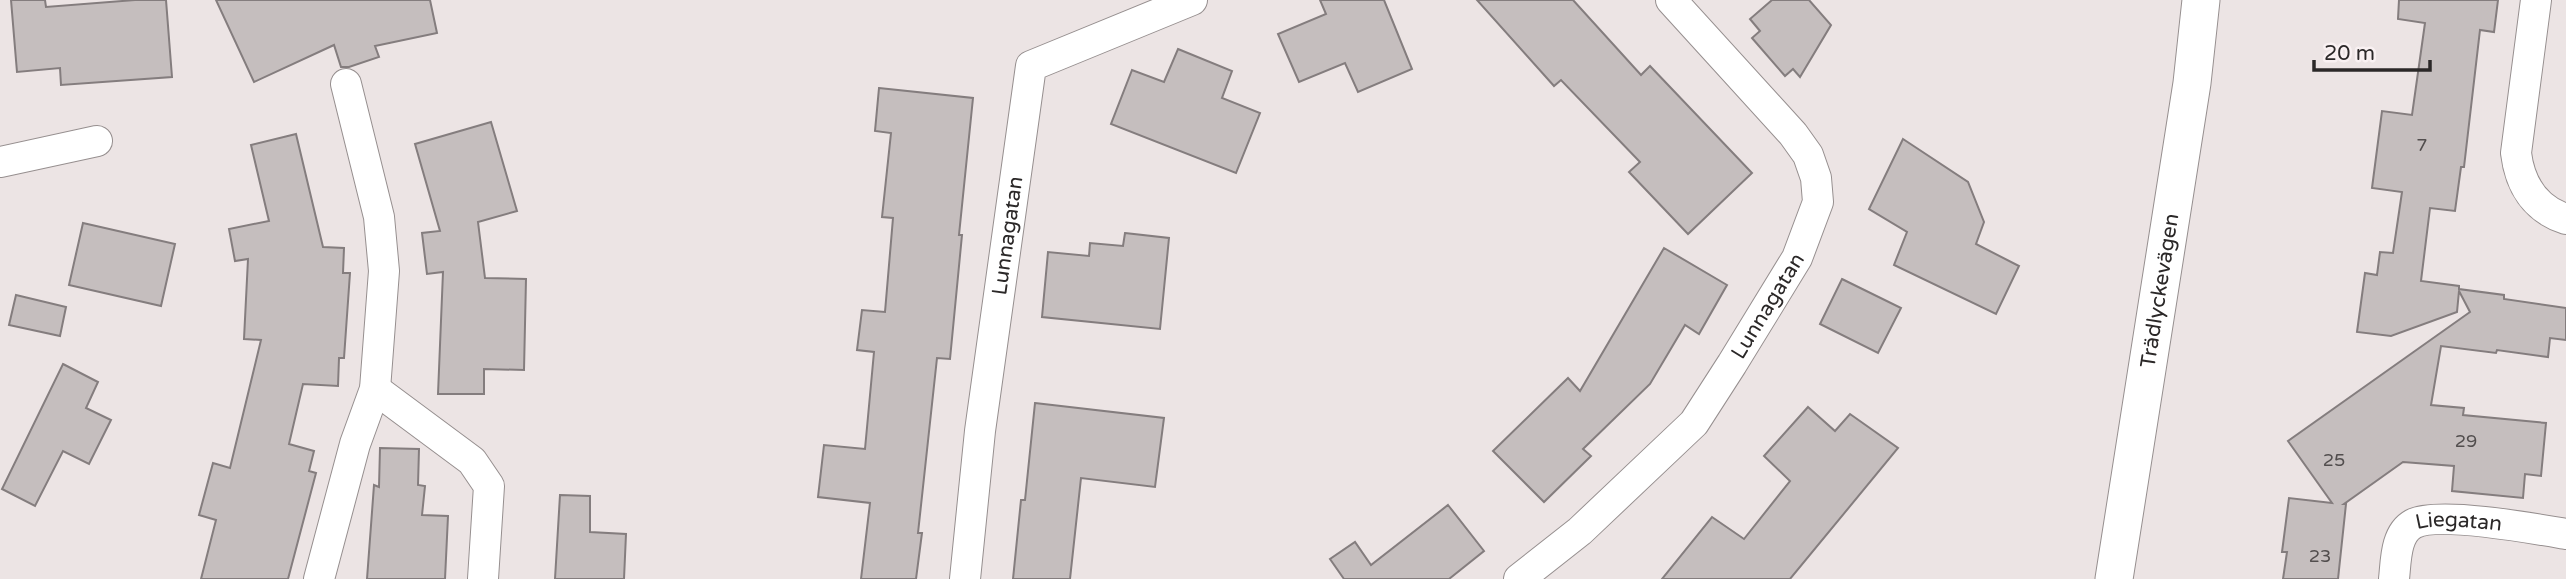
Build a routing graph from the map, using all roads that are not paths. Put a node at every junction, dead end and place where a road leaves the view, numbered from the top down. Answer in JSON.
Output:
{"nodes":[{"id":1,"x":1192,"y":0,"type":"edge"},
{"id":2,"x":1671,"y":0,"type":"edge"},
{"id":3,"x":2201,"y":0,"type":"edge"},
{"id":4,"x":2536,"y":0,"type":"edge"},
{"id":5,"x":346,"y":84,"type":"dead end"},
{"id":6,"x":97,"y":141,"type":"dead end"},
{"id":7,"x":0,"y":162,"type":"edge"},
{"id":8,"x":2566,"y":219,"type":"edge"},
{"id":9,"x":374,"y":389,"type":"junction"},
{"id":10,"x":2566,"y":534,"type":"edge"},
{"id":11,"x":319,"y":579,"type":"edge"},
{"id":12,"x":483,"y":579,"type":"edge"},
{"id":13,"x":965,"y":579,"type":"edge"},
{"id":14,"x":1519,"y":579,"type":"edge"},
{"id":15,"x":2114,"y":579,"type":"edge"},
{"id":16,"x":2394,"y":579,"type":"edge"}],
"edges":[{"from":1,"to":13,"type":"street","name":"Lunnagatan"},
{"from":2,"to":14,"type":"street","name":"Lunnagatan"},
{"from":3,"to":15,"type":"street","name":"Trädlyckevägen"},
{"from":4,"to":8,"type":"street"},
{"from":5,"to":9,"type":"street"},
{"from":6,"to":7,"type":"street"},
{"from":9,"to":11,"type":"street"},
{"from":9,"to":12,"type":"street"},
{"from":10,"to":16,"type":"street","name":"Liegatan"}]}
